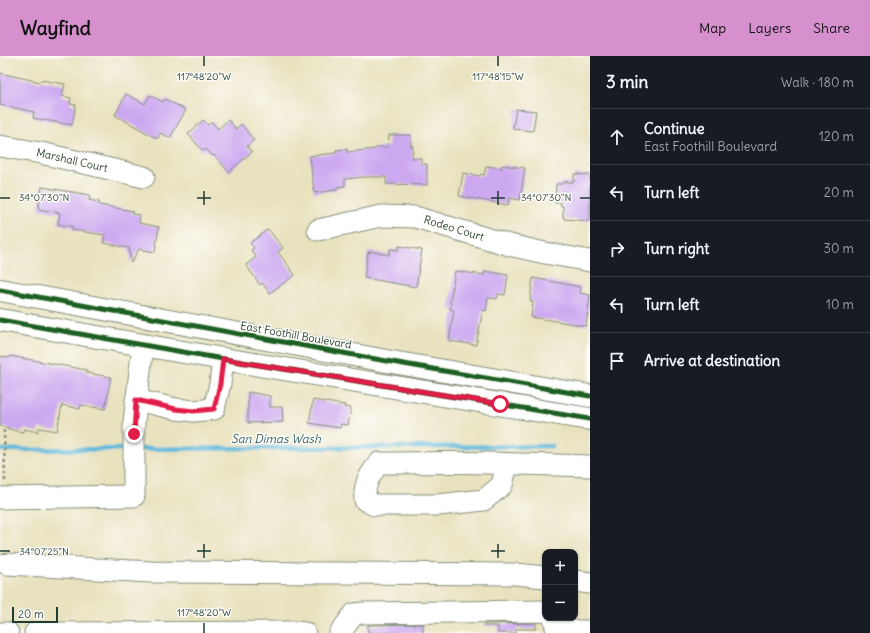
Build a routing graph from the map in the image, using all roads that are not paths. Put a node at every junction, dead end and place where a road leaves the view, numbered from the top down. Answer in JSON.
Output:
{"nodes":[{"id":1,"x":0,"y":146,"type":"edge"},
{"id":2,"x":144,"y":177,"type":"dead end"},
{"id":3,"x":318,"y":230,"type":"dead end"},
{"id":4,"x":590,"y":261,"type":"edge"},
{"id":5,"x":0,"y":290,"type":"edge"},
{"id":6,"x":0,"y":320,"type":"edge"},
{"id":7,"x":143,"y":345,"type":"junction"},
{"id":8,"x":223,"y":359,"type":"junction"},
{"id":9,"x":590,"y":396,"type":"edge"},
{"id":10,"x":136,"y":400,"type":"junction"},
{"id":11,"x":590,"y":419,"type":"edge"},
{"id":12,"x":507,"y":464,"type":"junction"},
{"id":13,"x":590,"y":466,"type":"edge"},
{"id":14,"x":3,"y":491,"type":"edge"},
{"id":15,"x":7,"y":564,"type":"dead end"},
{"id":16,"x":542,"y":577,"type":"edge"},
{"id":17,"x":578,"y":581,"type":"edge"},
{"id":18,"x":590,"y":583,"type":"edge"},
{"id":19,"x":542,"y":611,"type":"edge"},
{"id":20,"x":555,"y":621,"type":"edge"},
{"id":21,"x":590,"y":631,"type":"edge"},
{"id":22,"x":0,"y":633,"type":"edge"},
{"id":23,"x":8,"y":633,"type":"edge"},
{"id":24,"x":35,"y":633,"type":"edge"},
{"id":25,"x":305,"y":633,"type":"edge"},
{"id":26,"x":340,"y":633,"type":"edge"}],
"edges":[{"from":1,"to":2,"type":"street","name":"Marshall Court"},
{"from":3,"to":4,"type":"street","name":"Rodeo Court"},
{"from":5,"to":9,"type":"main road","name":"East Foothill Boulevard"},
{"from":6,"to":7,"type":"main road"},
{"from":7,"to":8,"type":"main road"},
{"from":7,"to":10,"type":"street"},
{"from":8,"to":10,"type":"street"},
{"from":8,"to":11,"type":"main road"},
{"from":10,"to":14,"type":"street"},
{"from":12,"to":12,"type":"street"},
{"from":12,"to":13,"type":"street"},
{"from":15,"to":16,"type":"street"},
{"from":17,"to":18,"type":"street"},
{"from":19,"to":26,"type":"street"},
{"from":20,"to":21,"type":"street"},
{"from":22,"to":23,"type":"street"},
{"from":24,"to":25,"type":"street"}]}
